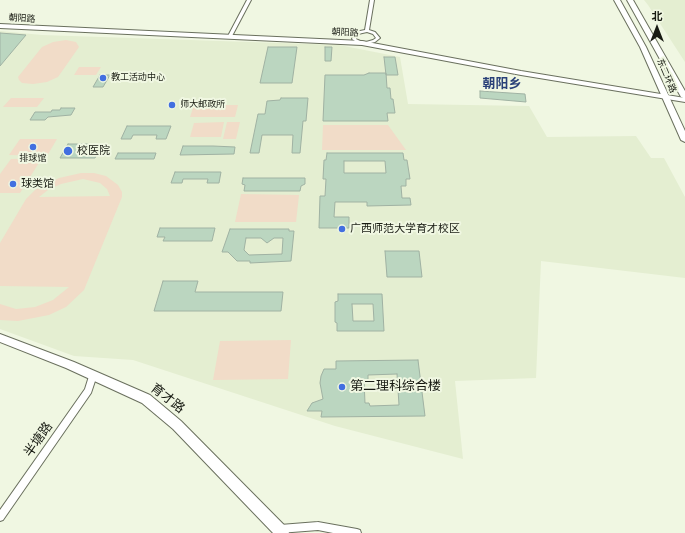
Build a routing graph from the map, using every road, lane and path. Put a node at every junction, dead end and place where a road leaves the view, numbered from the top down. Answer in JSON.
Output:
{"nodes":[{"id":1,"x":249,"y":0,"type":"edge"},
{"id":2,"x":372,"y":0,"type":"edge"},
{"id":3,"x":617,"y":0,"type":"edge"},
{"id":4,"x":630,"y":0,"type":"edge"},
{"id":5,"x":632,"y":25,"type":"junction"},
{"id":6,"x":0,"y":26,"type":"edge"},
{"id":7,"x":367,"y":32,"type":"junction"},
{"id":8,"x":230,"y":36,"type":"junction"},
{"id":9,"x":630,"y":36,"type":"dead end"},
{"id":10,"x":660,"y":36,"type":"dead end"},
{"id":11,"x":362,"y":43,"type":"junction"},
{"id":12,"x":658,"y":48,"type":"junction"},
{"id":13,"x":685,"y":97,"type":"edge"},
{"id":14,"x":665,"y":98,"type":"junction"},
{"id":15,"x":685,"y":100,"type":"edge"},
{"id":16,"x":685,"y":140,"type":"edge"},
{"id":17,"x":0,"y":338,"type":"edge"},
{"id":18,"x":93,"y":375,"type":"junction"},
{"id":19,"x":0,"y":517,"type":"edge"},
{"id":20,"x":280,"y":531,"type":"edge"},
{"id":21,"x":357,"y":533,"type":"edge"}],
"edges":[{"from":1,"to":8,"type":"street"},
{"from":2,"to":7,"type":"street"},
{"from":3,"to":5,"type":"main road","name":"东二环路"},
{"from":4,"to":12,"type":"main road","name":"东二环路"},
{"from":5,"to":9,"type":"main road"},
{"from":5,"to":14,"type":"main road","name":"东二环路"},
{"from":6,"to":8,"type":"street","name":"朝阳路"},
{"from":7,"to":11,"type":"street"},
{"from":7,"to":11,"type":"street"},
{"from":8,"to":11,"type":"street","name":"朝阳路"},
{"from":10,"to":12,"type":"main road"},
{"from":11,"to":14,"type":"street","name":"朝阳路"},
{"from":12,"to":13,"type":"main road","name":"东二环路"},
{"from":14,"to":15,"type":"street","name":"朝阳路"},
{"from":14,"to":16,"type":"main road","name":"东二环路"},
{"from":17,"to":18,"type":"street","name":"育才路"},
{"from":18,"to":19,"type":"street","name":"半塘路"},
{"from":18,"to":20,"type":"street","name":"育才路"},
{"from":20,"to":21,"type":"street"}]}
